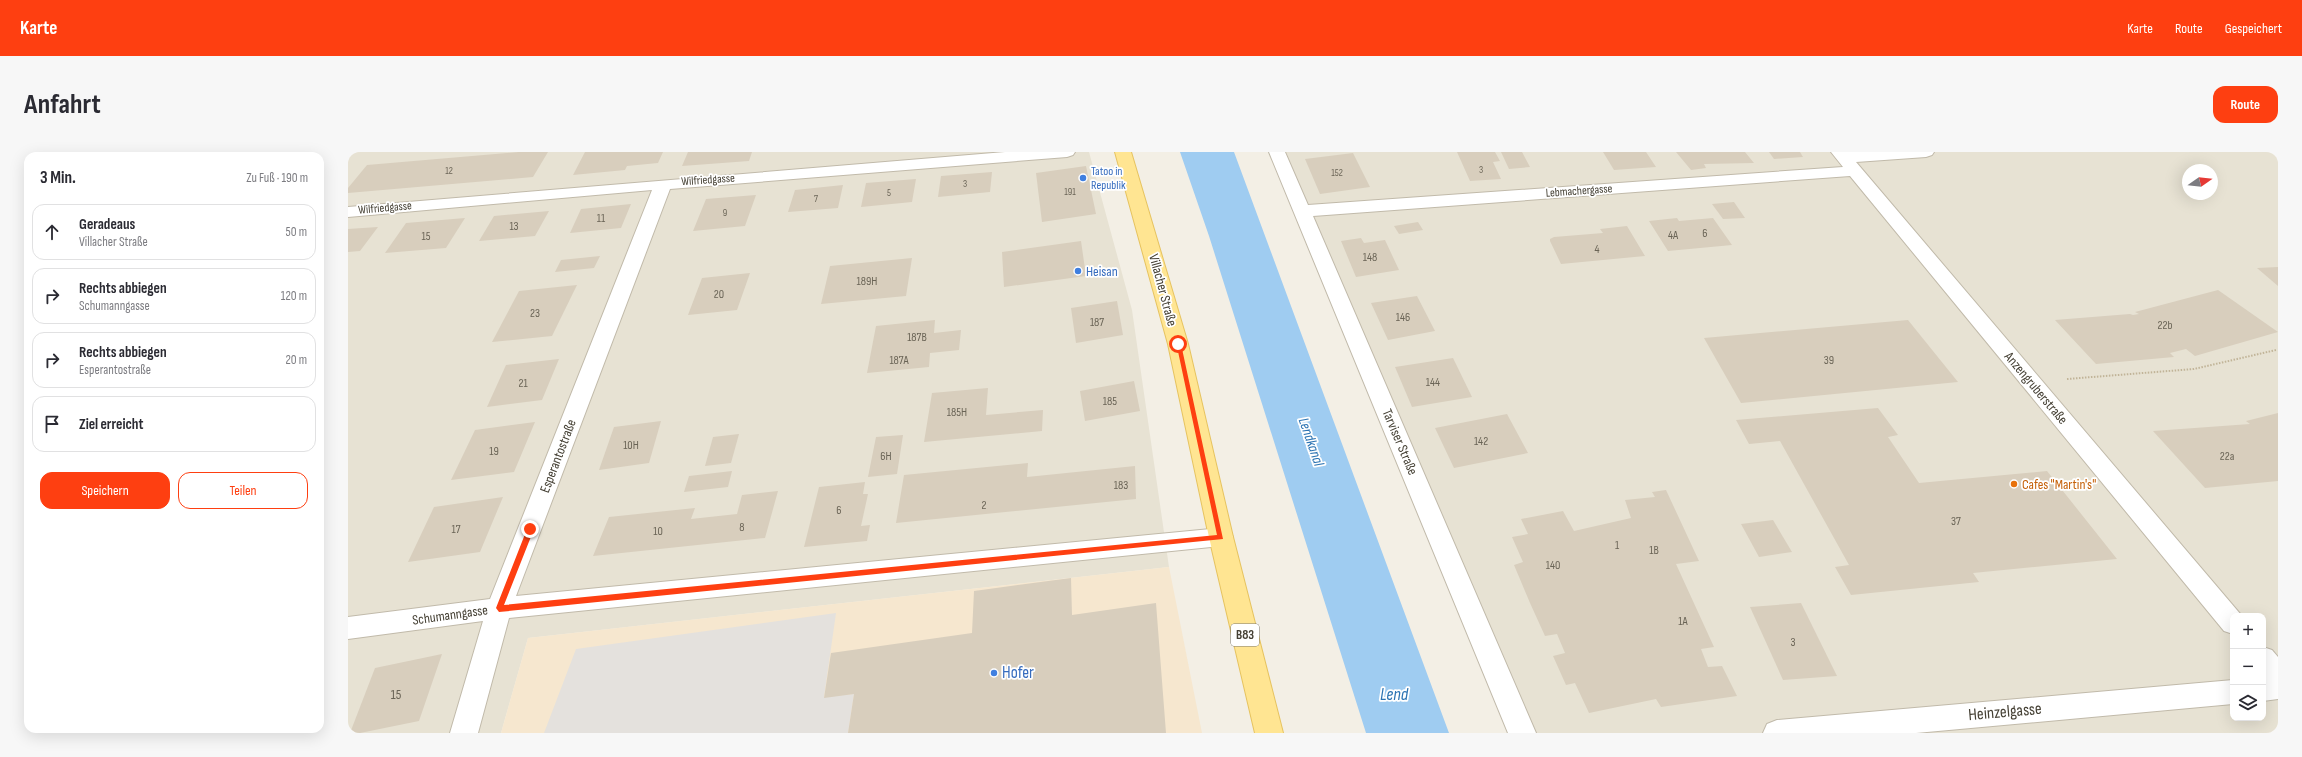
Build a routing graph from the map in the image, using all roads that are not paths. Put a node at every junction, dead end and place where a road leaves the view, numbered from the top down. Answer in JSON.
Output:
{"nodes":[{"id":1,"x":1067,"y":152,"type":"edge"},
{"id":2,"x":1123,"y":152,"type":"edge"},
{"id":3,"x":1277,"y":152,"type":"edge"},
{"id":4,"x":1926,"y":152,"type":"edge"},
{"id":5,"x":1846,"y":161,"type":"edge"},
{"id":6,"x":663,"y":184,"type":"junction"},
{"id":7,"x":1304,"y":211,"type":"junction"},
{"id":8,"x":348,"y":212,"type":"edge"},
{"id":9,"x":1221,"y":537,"type":"junction"},
{"id":10,"x":499,"y":608,"type":"junction"},
{"id":11,"x":2230,"y":619,"type":"edge"},
{"id":12,"x":348,"y":628,"type":"edge"},
{"id":13,"x":2266,"y":662,"type":"edge"},
{"id":14,"x":2278,"y":676,"type":"edge"},
{"id":15,"x":2278,"y":687,"type":"edge"},
{"id":16,"x":2266,"y":689,"type":"edge"},
{"id":17,"x":2230,"y":692,"type":"edge"},
{"id":18,"x":464,"y":733,"type":"edge"},
{"id":19,"x":1269,"y":733,"type":"edge"},
{"id":20,"x":1522,"y":733,"type":"edge"},
{"id":21,"x":1777,"y":733,"type":"edge"}],
"edges":[{"from":1,"to":6,"type":"street","name":"Wilfriedgasse"},
{"from":2,"to":9,"type":"main road","name":"Villacher Straße","number":"B83"},
{"from":3,"to":7,"type":"street","name":"Tarviser Straße"},
{"from":4,"to":5,"type":"street","name":"Lebmachergasse"},
{"from":5,"to":7,"type":"street","name":"Lebmachergasse"},
{"from":5,"to":11,"type":"street","name":"Anzengruberstraße"},
{"from":6,"to":8,"type":"street","name":"Wilfriedgasse"},
{"from":6,"to":10,"type":"street","name":"Esperantostraße"},
{"from":7,"to":20,"type":"street","name":"Tarviser Straße"},
{"from":9,"to":10,"type":"street","name":"Schumanngasse"},
{"from":9,"to":19,"type":"main road","name":"Villacher Straße","number":"B83"},
{"from":10,"to":12,"type":"street","name":"Schumanngasse"},
{"from":10,"to":18,"type":"street","name":"Esperantostraße"},
{"from":13,"to":14,"type":"street"},
{"from":15,"to":16,"type":"street"},
{"from":17,"to":21,"type":"street","name":"Heinzelgasse"}]}
